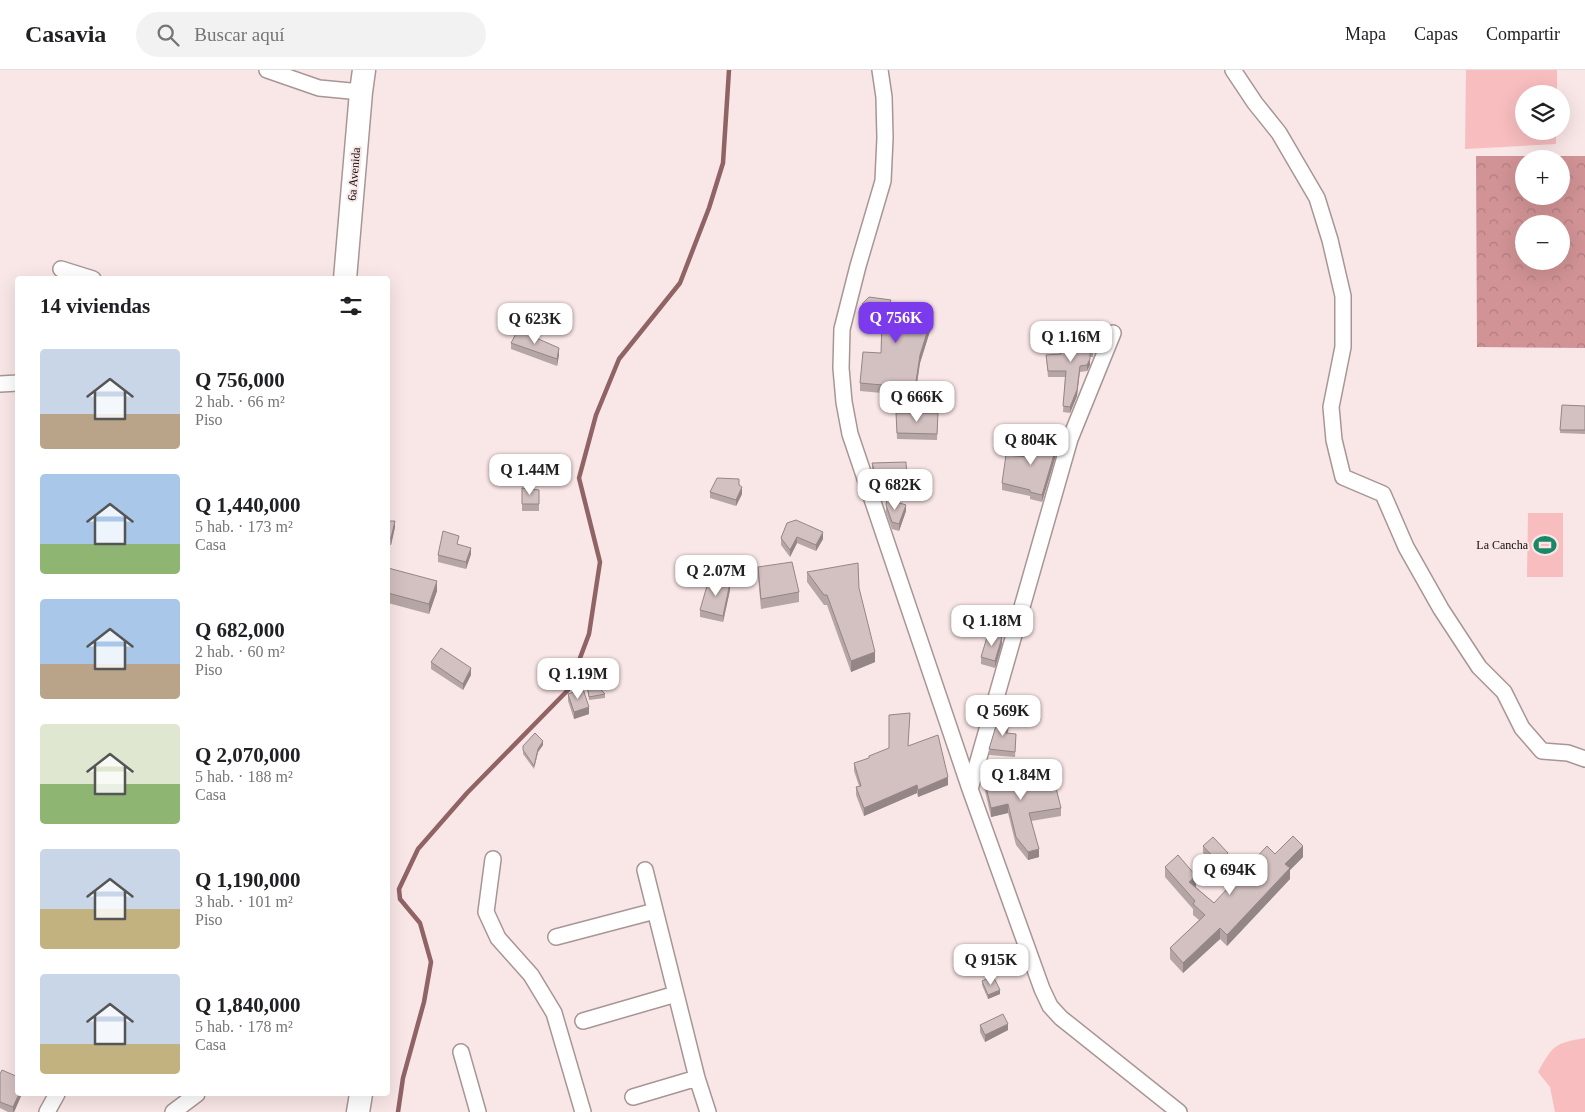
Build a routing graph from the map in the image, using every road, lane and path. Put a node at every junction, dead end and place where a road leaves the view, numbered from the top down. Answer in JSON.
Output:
{"nodes":[{"id":1,"x":267,"y":70,"type":"edge"},
{"id":2,"x":364,"y":70,"type":"edge"},
{"id":3,"x":880,"y":70,"type":"edge"},
{"id":4,"x":1233,"y":70,"type":"edge"},
{"id":5,"x":361,"y":92,"type":"junction"},
{"id":6,"x":61,"y":270,"type":"dead end"},
{"id":7,"x":82,"y":276,"type":"edge"},
{"id":8,"x":345,"y":276,"type":"edge"},
{"id":9,"x":1113,"y":333,"type":"dead end"},
{"id":10,"x":15,"y":383,"type":"edge"},
{"id":11,"x":0,"y":384,"type":"edge"},
{"id":12,"x":1585,"y":759,"type":"edge"},
{"id":13,"x":970,"y":789,"type":"junction"},
{"id":14,"x":493,"y":859,"type":"dead end"},
{"id":15,"x":645,"y":870,"type":"dead end"},
{"id":16,"x":656,"y":910,"type":"junction"},
{"id":17,"x":556,"y":937,"type":"dead end"},
{"id":18,"x":676,"y":994,"type":"junction"},
{"id":19,"x":583,"y":1021,"type":"dead end"},
{"id":20,"x":460,"y":1052,"type":"dead end"},
{"id":21,"x":697,"y":1078,"type":"junction"},
{"id":22,"x":55,"y":1096,"type":"edge"},
{"id":23,"x":195,"y":1096,"type":"edge"},
{"id":24,"x":361,"y":1096,"type":"edge"},
{"id":25,"x":633,"y":1097,"type":"dead end"},
{"id":26,"x":47,"y":1112,"type":"edge"},
{"id":27,"x":173,"y":1112,"type":"edge"},
{"id":28,"x":358,"y":1112,"type":"edge"},
{"id":29,"x":478,"y":1112,"type":"edge"},
{"id":30,"x":583,"y":1112,"type":"edge"},
{"id":31,"x":708,"y":1112,"type":"edge"},
{"id":32,"x":1179,"y":1112,"type":"edge"}],
"edges":[{"from":1,"to":5,"type":"street"},
{"from":2,"to":5,"type":"street","name":"6a Avenida"},
{"from":3,"to":13,"type":"street"},
{"from":4,"to":12,"type":"street"},
{"from":5,"to":8,"type":"street","name":"6a Avenida"},
{"from":6,"to":7,"type":"street"},
{"from":9,"to":13,"type":"street"},
{"from":10,"to":11,"type":"street"},
{"from":13,"to":32,"type":"street"},
{"from":14,"to":30,"type":"street"},
{"from":15,"to":16,"type":"street"},
{"from":16,"to":17,"type":"street"},
{"from":16,"to":18,"type":"street"},
{"from":18,"to":19,"type":"street"},
{"from":18,"to":21,"type":"street"},
{"from":20,"to":29,"type":"street"},
{"from":21,"to":25,"type":"street"},
{"from":21,"to":31,"type":"street"},
{"from":22,"to":26,"type":"street"},
{"from":23,"to":27,"type":"street"},
{"from":24,"to":28,"type":"street"}]}
